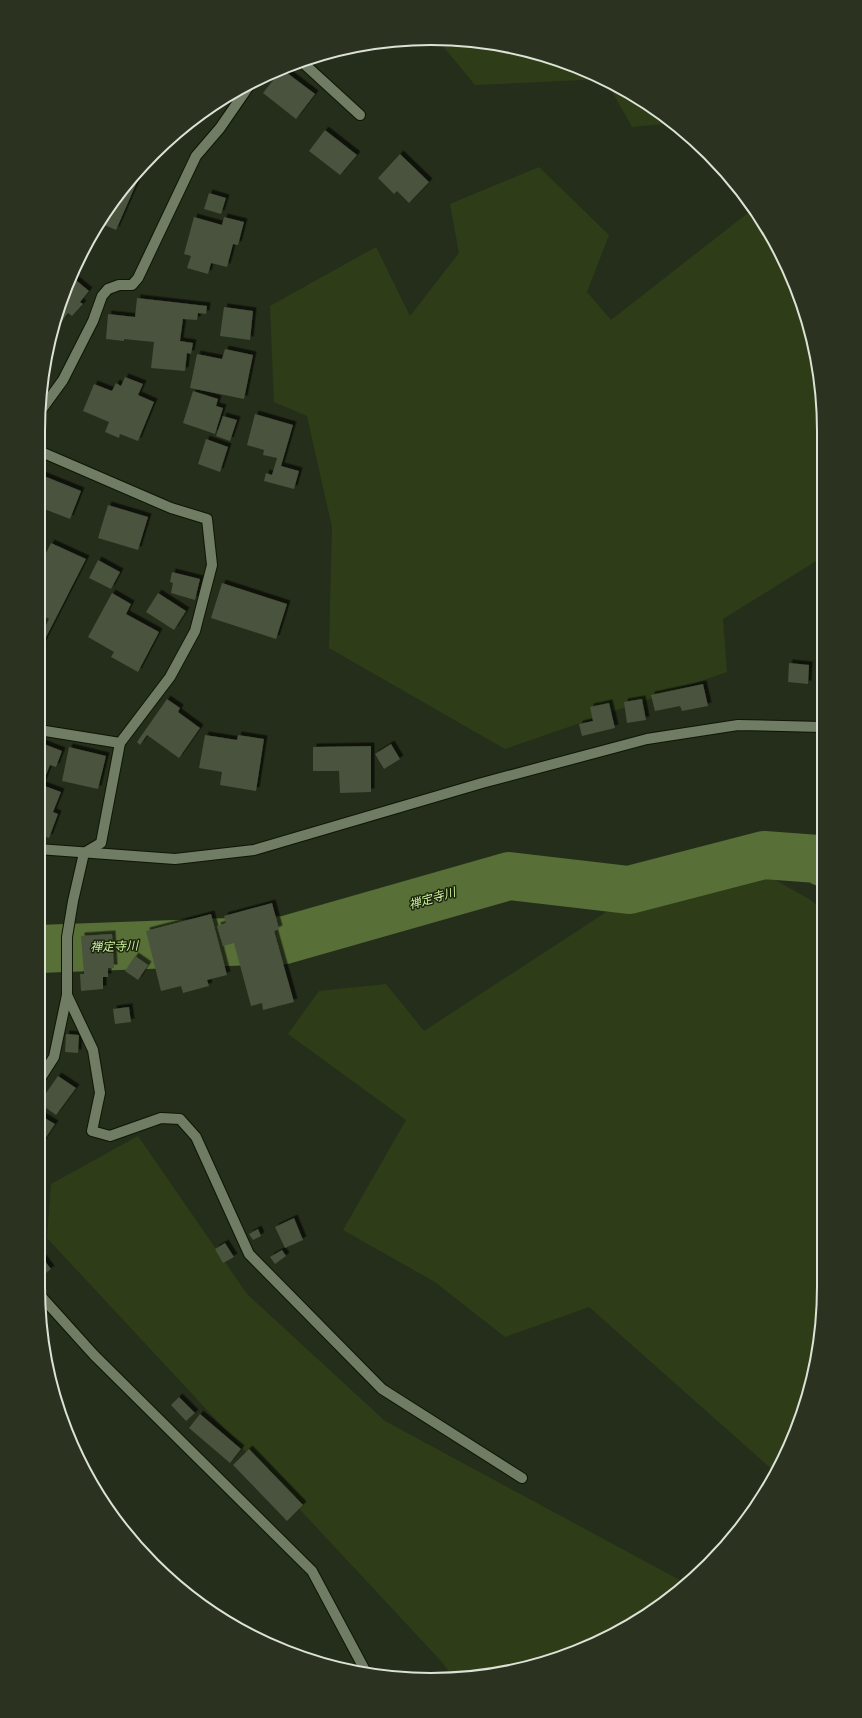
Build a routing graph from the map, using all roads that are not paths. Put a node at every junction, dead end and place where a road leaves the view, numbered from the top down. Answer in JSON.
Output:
{"nodes":[{"id":1,"x":305,"y":66,"type":"edge"},
{"id":2,"x":242,"y":95,"type":"edge"},
{"id":3,"x":360,"y":115,"type":"dead end"},
{"id":4,"x":46,"y":403,"type":"edge"},
{"id":5,"x":45,"y":454,"type":"edge"},
{"id":6,"x":817,"y":727,"type":"edge"},
{"id":7,"x":45,"y":731,"type":"edge"},
{"id":8,"x":120,"y":743,"type":"junction"},
{"id":9,"x":45,"y":849,"type":"edge"},
{"id":10,"x":84,"y":852,"type":"junction"},
{"id":11,"x":67,"y":995,"type":"junction"},
{"id":12,"x":45,"y":1071,"type":"edge"},
{"id":13,"x":46,"y":1301,"type":"edge"},
{"id":14,"x":522,"y":1478,"type":"dead end"},
{"id":15,"x":364,"y":1667,"type":"edge"}],
"edges":[{"from":1,"to":3,"type":"street"},
{"from":2,"to":4,"type":"street"},
{"from":5,"to":8,"type":"street"},
{"from":6,"to":10,"type":"street"},
{"from":7,"to":8,"type":"street"},
{"from":8,"to":10,"type":"street"},
{"from":9,"to":10,"type":"street"},
{"from":10,"to":11,"type":"street"},
{"from":11,"to":12,"type":"street"},
{"from":11,"to":14,"type":"street"},
{"from":13,"to":15,"type":"street"}]}
